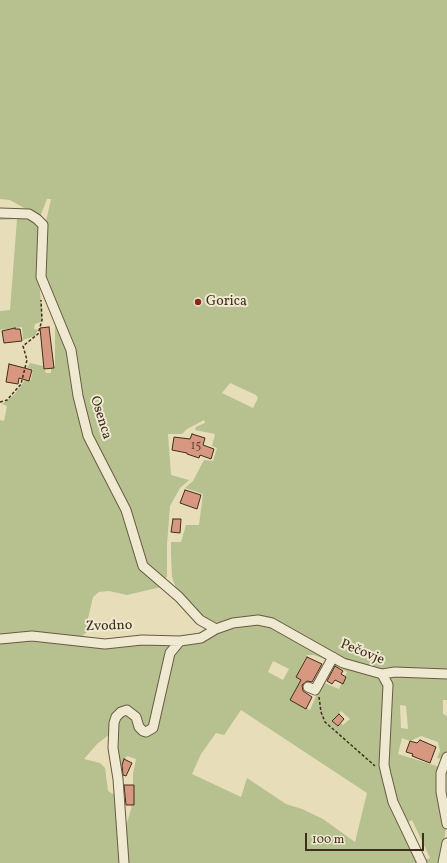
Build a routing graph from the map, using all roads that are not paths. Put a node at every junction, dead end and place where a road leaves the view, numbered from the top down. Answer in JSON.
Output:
{"nodes":[{"id":1,"x":0,"y":213,"type":"edge"},
{"id":2,"x":216,"y":629,"type":"junction"},
{"id":3,"x":0,"y":639,"type":"edge"},
{"id":4,"x":180,"y":641,"type":"junction"},
{"id":5,"x":333,"y":657,"type":"junction"},
{"id":6,"x":382,"y":674,"type":"junction"},
{"id":7,"x":447,"y":674,"type":"edge"},
{"id":8,"x":312,"y":687,"type":"road end"},
{"id":9,"x":447,"y":757,"type":"edge"},
{"id":10,"x":447,"y":824,"type":"edge"},
{"id":11,"x":447,"y":843,"type":"edge"},
{"id":12,"x":124,"y":863,"type":"edge"},
{"id":13,"x":422,"y":863,"type":"edge"},
{"id":14,"x":443,"y":863,"type":"edge"}],
"edges":[{"from":1,"to":2,"type":"street","name":"Osenca"},
{"from":2,"to":4,"type":"street","name":"Zvodno"},
{"from":2,"to":5,"type":"street","name":"Pečovje"},
{"from":3,"to":4,"type":"street","name":"Zvodno"},
{"from":4,"to":12,"type":"street"},
{"from":5,"to":6,"type":"street","name":"Pečovje"},
{"from":5,"to":8,"type":"street"},
{"from":6,"to":7,"type":"street"},
{"from":6,"to":13,"type":"street","name":"Pečovje"},
{"from":9,"to":10,"type":"street"},
{"from":11,"to":14,"type":"street"}]}
